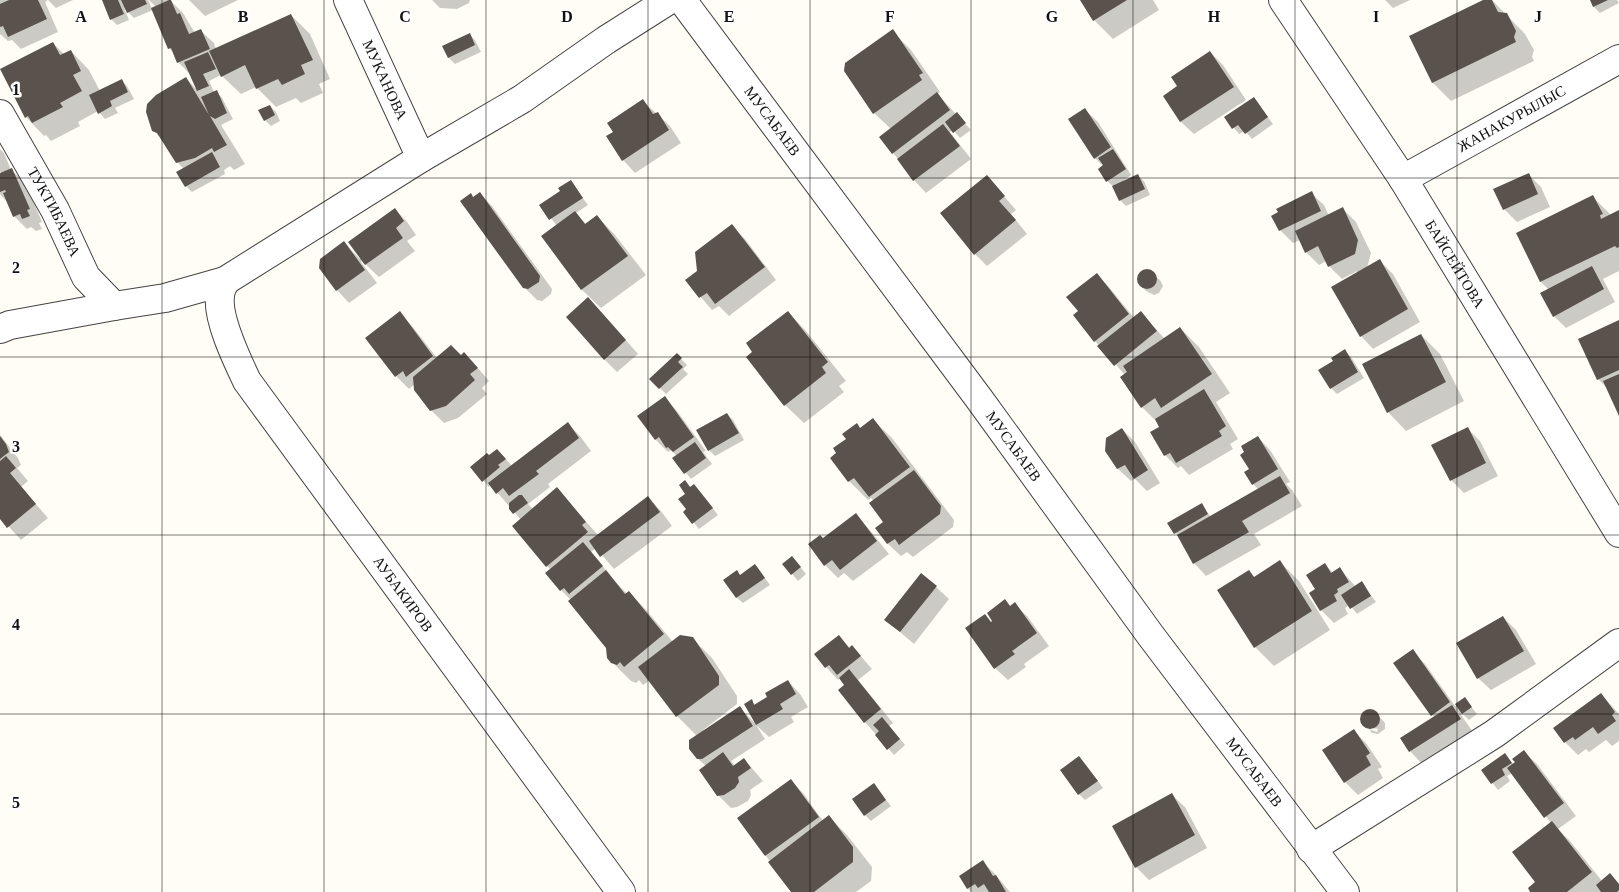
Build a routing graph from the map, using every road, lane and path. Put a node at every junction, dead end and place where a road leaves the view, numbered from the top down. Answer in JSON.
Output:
{"nodes":[{"id":1,"x":348,"y":0,"type":"edge"},
{"id":2,"x":669,"y":0,"type":"edge"},
{"id":3,"x":682,"y":0,"type":"edge"},
{"id":4,"x":1282,"y":0,"type":"edge"},
{"id":5,"x":1619,"y":60,"type":"edge"},
{"id":6,"x":0,"y":114,"type":"edge"},
{"id":7,"x":421,"y":158,"type":"junction"},
{"id":8,"x":1403,"y":179,"type":"junction"},
{"id":9,"x":225,"y":281,"type":"junction"},
{"id":10,"x":114,"y":306,"type":"junction"},
{"id":11,"x":0,"y":329,"type":"edge"},
{"id":12,"x":1619,"y":533,"type":"edge"},
{"id":13,"x":1619,"y":643,"type":"edge"},
{"id":14,"x":1311,"y":849,"type":"junction"},
{"id":15,"x":621,"y":892,"type":"edge"},
{"id":16,"x":1345,"y":892,"type":"edge"}],
"edges":[{"from":1,"to":7,"type":"street","name":"МУКАНОВА"},
{"from":2,"to":7,"type":"street"},
{"from":3,"to":14,"type":"street","name":"МУСАБАЕВ"},
{"from":4,"to":8,"type":"street","name":"БАЙСЕЙТОВА"},
{"from":5,"to":8,"type":"street","name":"ЖАНАКУРЫЛЫС"},
{"from":6,"to":10,"type":"street","name":"ТУКТИБАЕВА"},
{"from":7,"to":9,"type":"street"},
{"from":8,"to":12,"type":"street","name":"БАЙСЕЙТОВА"},
{"from":9,"to":10,"type":"street"},
{"from":9,"to":15,"type":"street","name":"АУБАКИРОВ"},
{"from":10,"to":11,"type":"street"},
{"from":13,"to":14,"type":"street"},
{"from":14,"to":16,"type":"street","name":"МУСАБАЕВ"}]}
